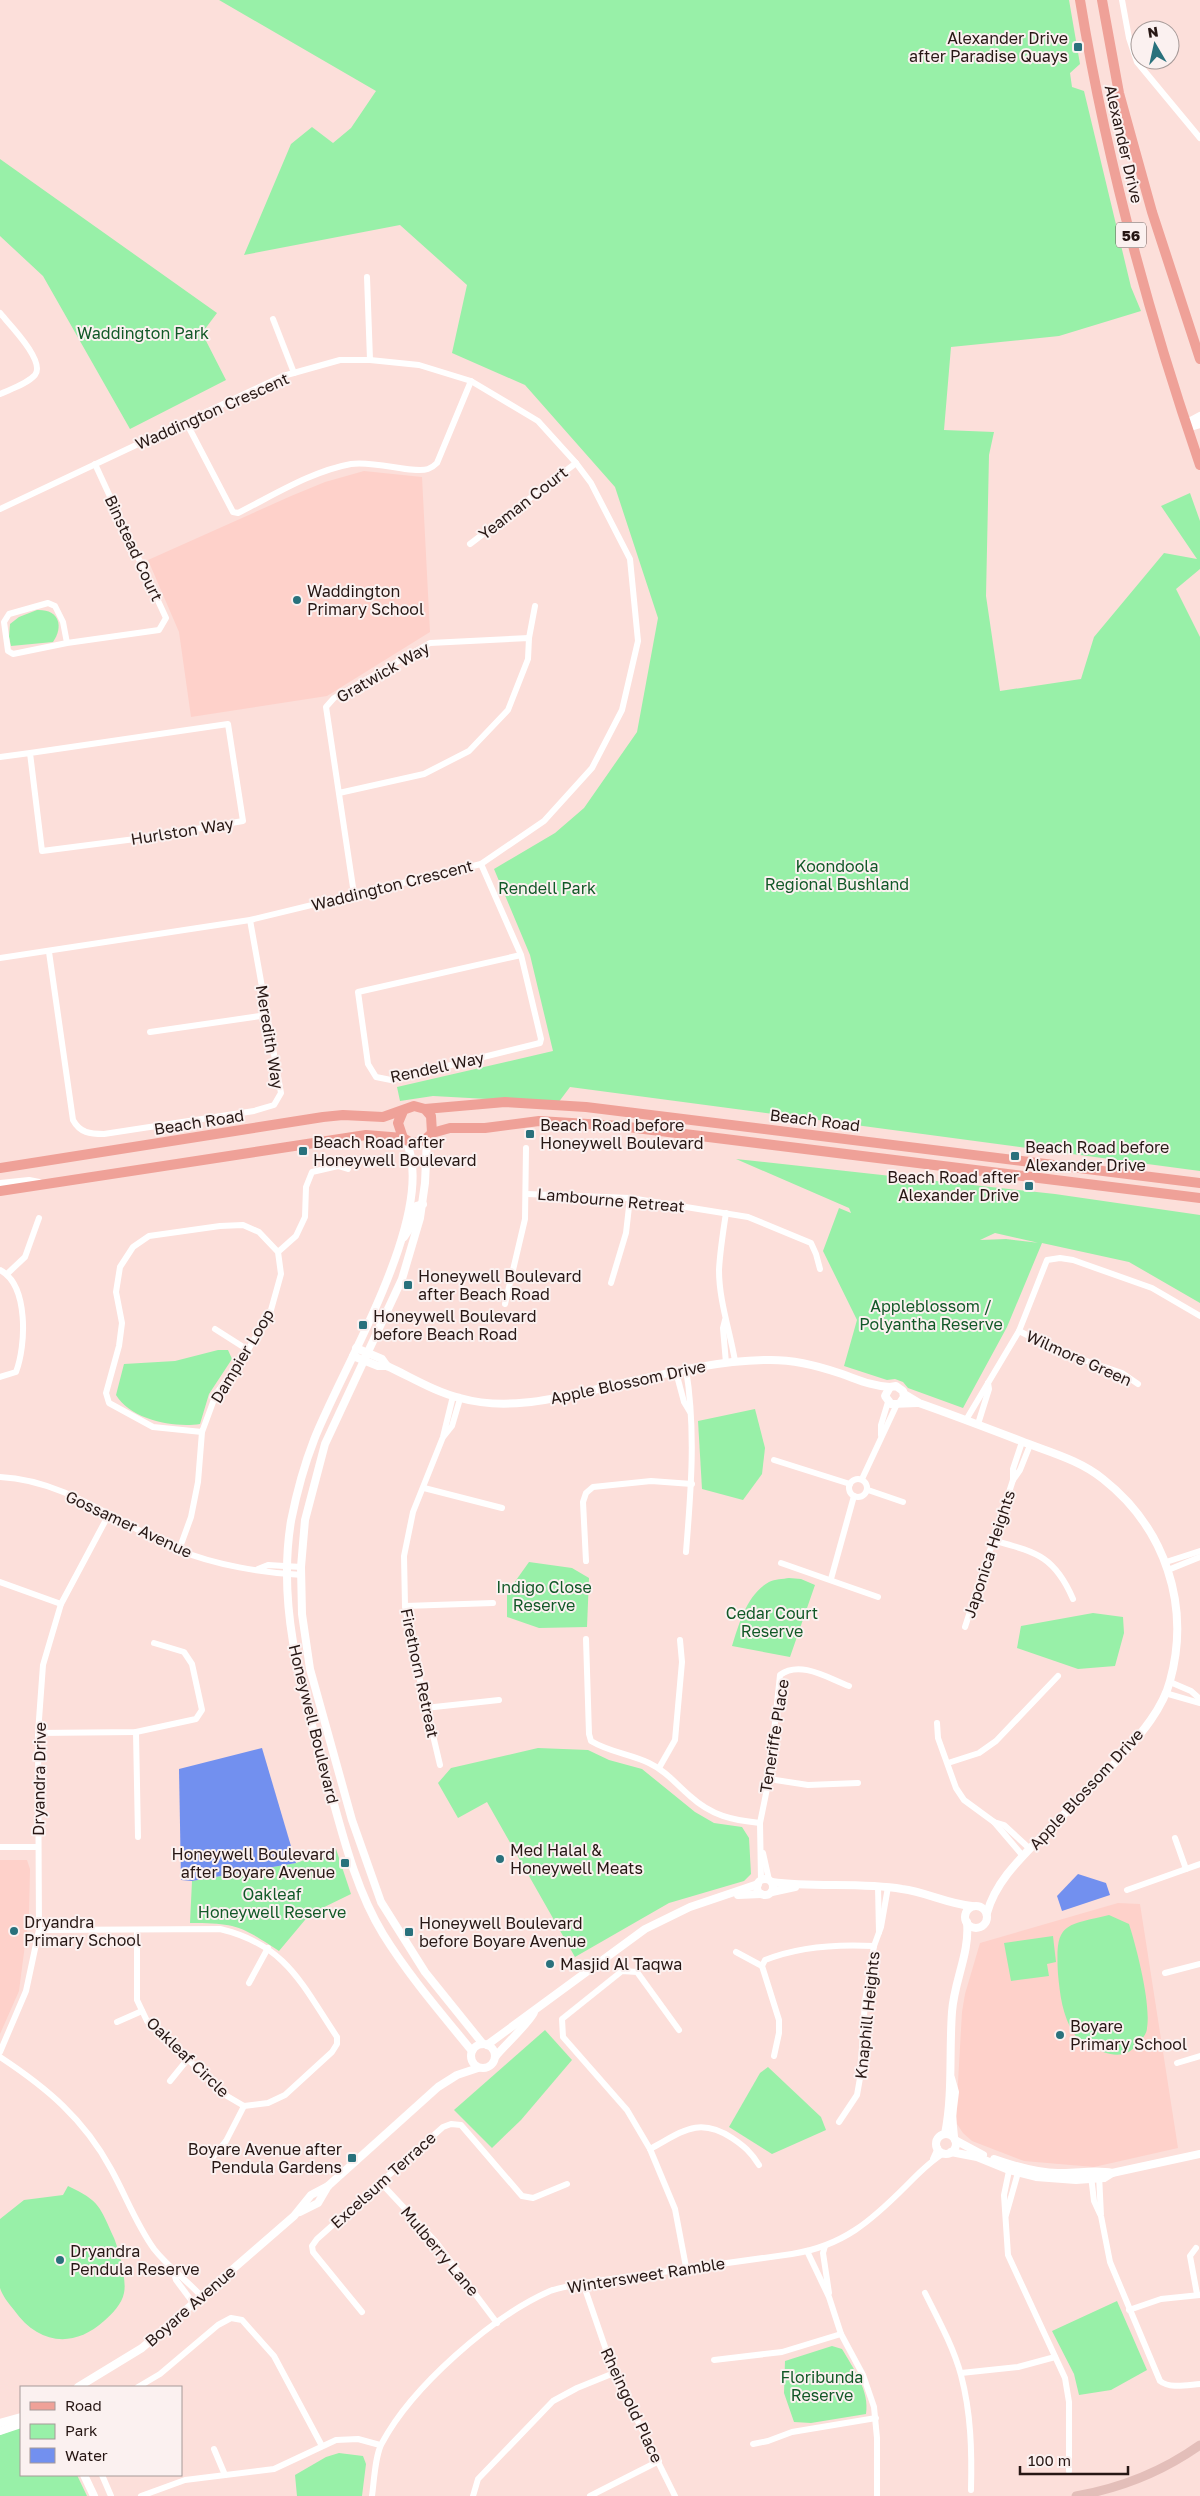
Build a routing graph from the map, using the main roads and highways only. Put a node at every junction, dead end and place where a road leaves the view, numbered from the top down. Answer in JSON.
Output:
{"nodes":[{"id":1,"x":1080,"y":0,"type":"edge"},
{"id":2,"x":1102,"y":0,"type":"edge"},
{"id":3,"x":1200,"y":359,"type":"edge"},
{"id":4,"x":1200,"y":465,"type":"edge"},
{"id":5,"x":425,"y":1108,"type":"junction"},
{"id":6,"x":403,"y":1111,"type":"junction"},
{"id":7,"x":429,"y":1136,"type":"junction"},
{"id":8,"x":404,"y":1140,"type":"junction"},
{"id":9,"x":2,"y":1166,"type":"edge"},
{"id":10,"x":1200,"y":1183,"type":"edge"},
{"id":11,"x":0,"y":1191,"type":"edge"},
{"id":12,"x":1200,"y":1198,"type":"edge"},
{"id":13,"x":1200,"y":2445,"type":"edge"},
{"id":14,"x":1076,"y":2496,"type":"edge"}],
"edges":[{"from":1,"to":4,"type":"main road","name":"Alexander Drive","number":"56"},
{"from":2,"to":3,"type":"main road","name":"Alexander Drive","number":"56"},
{"from":5,"to":6,"type":"main road"},
{"from":5,"to":7,"type":"main road"},
{"from":5,"to":10,"type":"main road","name":"Beach Road"},
{"from":6,"to":8,"type":"main road"},
{"from":6,"to":9,"type":"main road","name":"Beach Road"},
{"from":7,"to":8,"type":"main road"},
{"from":7,"to":12,"type":"main road","name":"Beach Road"},
{"from":8,"to":11,"type":"main road"},
{"from":13,"to":14,"type":"main road"}]}
